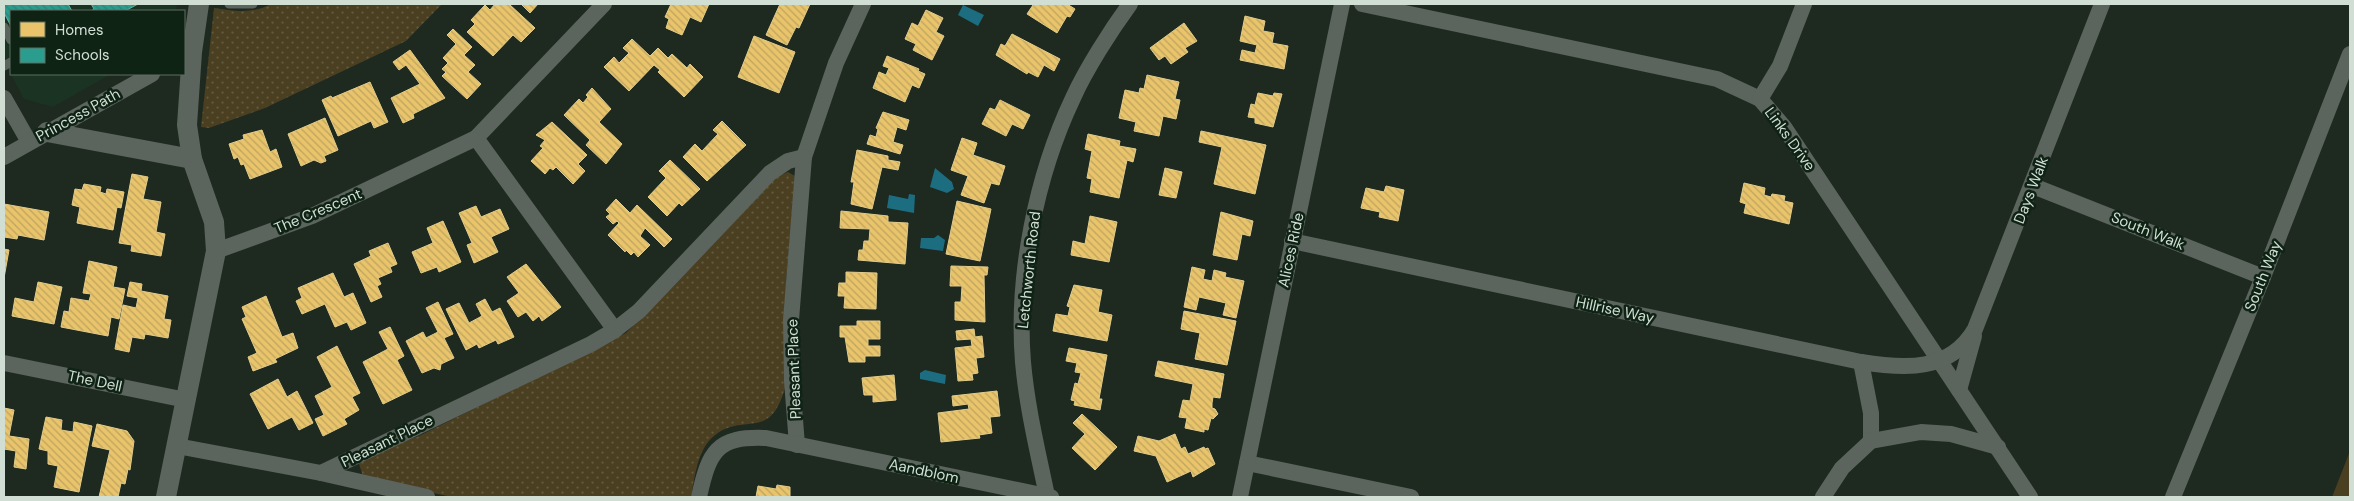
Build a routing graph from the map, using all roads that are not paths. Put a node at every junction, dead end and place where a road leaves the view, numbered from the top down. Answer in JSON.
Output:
{"nodes":[{"id":1,"x":199,"y":4,"type":"edge"},
{"id":2,"x":229,"y":4,"type":"edge"},
{"id":3,"x":253,"y":4,"type":"edge"},
{"id":4,"x":604,"y":4,"type":"edge"},
{"id":5,"x":863,"y":4,"type":"edge"},
{"id":6,"x":1130,"y":4,"type":"edge"},
{"id":7,"x":1342,"y":4,"type":"edge"},
{"id":8,"x":1362,"y":4,"type":"edge"},
{"id":9,"x":1804,"y":4,"type":"edge"},
{"id":10,"x":2102,"y":4,"type":"edge"},
{"id":11,"x":4,"y":27,"type":"edge"},
{"id":12,"x":10,"y":38,"type":"edge"},
{"id":13,"x":188,"y":54,"type":"edge"},
{"id":14,"x":2350,"y":54,"type":"edge"},
{"id":15,"x":150,"y":75,"type":"edge"},
{"id":16,"x":4,"y":98,"type":"edge"},
{"id":17,"x":1760,"y":99,"type":"junction"},
{"id":18,"x":47,"y":132,"type":"junction"},
{"id":19,"x":476,"y":138,"type":"junction"},
{"id":20,"x":28,"y":142,"type":"junction"},
{"id":21,"x":4,"y":157,"type":"edge"},
{"id":22,"x":804,"y":157,"type":"junction"},
{"id":23,"x":192,"y":160,"type":"junction"},
{"id":24,"x":2033,"y":186,"type":"junction"},
{"id":25,"x":1292,"y":241,"type":"junction"},
{"id":26,"x":216,"y":250,"type":"junction"},
{"id":27,"x":2263,"y":277,"type":"junction"},
{"id":28,"x":1975,"y":329,"type":"junction"},
{"id":29,"x":615,"y":330,"type":"junction"},
{"id":30,"x":1938,"y":360,"type":"junction"},
{"id":31,"x":1862,"y":362,"type":"junction"},
{"id":32,"x":4,"y":363,"type":"edge"},
{"id":33,"x":1959,"y":390,"type":"junction"},
{"id":34,"x":186,"y":400,"type":"junction"},
{"id":35,"x":1872,"y":441,"type":"junction"},
{"id":36,"x":797,"y":445,"type":"junction"},
{"id":37,"x":176,"y":446,"type":"junction"},
{"id":38,"x":1998,"y":447,"type":"junction"},
{"id":39,"x":1247,"y":462,"type":"junction"},
{"id":40,"x":321,"y":473,"type":"junction"},
{"id":41,"x":166,"y":497,"type":"edge"},
{"id":42,"x":427,"y":497,"type":"edge"},
{"id":43,"x":698,"y":497,"type":"edge"},
{"id":44,"x":1049,"y":497,"type":"edge"},
{"id":45,"x":1240,"y":497,"type":"edge"},
{"id":46,"x":1411,"y":497,"type":"edge"},
{"id":47,"x":1823,"y":497,"type":"edge"},
{"id":48,"x":2030,"y":497,"type":"edge"},
{"id":49,"x":2172,"y":497,"type":"edge"}],
"edges":[{"from":1,"to":13,"type":"street"},
{"from":2,"to":3,"type":"lane"},
{"from":4,"to":19,"type":"street","name":"The Crescent"},
{"from":5,"to":22,"type":"street","name":"Pleasant Place"},
{"from":6,"to":44,"type":"street","name":"Letchworth Road"},
{"from":7,"to":25,"type":"street","name":"Alices Ride"},
{"from":8,"to":17,"type":"street","name":"Links Drive"},
{"from":9,"to":17,"type":"street"},
{"from":10,"to":24,"type":"street","name":"Days Walk"},
{"from":11,"to":12,"type":"lane"},
{"from":13,"to":23,"type":"street"},
{"from":14,"to":27,"type":"street","name":"South Way"},
{"from":15,"to":18,"type":"street","name":"Princess Path"},
{"from":16,"to":20,"type":"street"},
{"from":17,"to":30,"type":"street","name":"Links Drive"},
{"from":18,"to":20,"type":"street","name":"Princess Path"},
{"from":18,"to":23,"type":"street"},
{"from":19,"to":26,"type":"street","name":"The Crescent"},
{"from":19,"to":29,"type":"street"},
{"from":20,"to":21,"type":"street","name":"Princess Path"},
{"from":22,"to":29,"type":"street","name":"Pleasant Place"},
{"from":22,"to":36,"type":"street","name":"Pleasant Place"},
{"from":23,"to":26,"type":"street"},
{"from":24,"to":27,"type":"street","name":"South Walk"},
{"from":24,"to":28,"type":"street","name":"Days Walk"},
{"from":25,"to":31,"type":"street","name":"Hillrise Way"},
{"from":25,"to":39,"type":"street","name":"Alices Ride"},
{"from":26,"to":34,"type":"street"},
{"from":27,"to":49,"type":"street","name":"South Way"},
{"from":28,"to":30,"type":"street","name":"Days Walk"},
{"from":28,"to":33,"type":"street"},
{"from":29,"to":40,"type":"street","name":"Pleasant Place"},
{"from":30,"to":31,"type":"street","name":"Hillrise Way"},
{"from":30,"to":33,"type":"street","name":"Links Drive"},
{"from":31,"to":35,"type":"street"},
{"from":32,"to":34,"type":"street","name":"The Dell"},
{"from":33,"to":38,"type":"street","name":"Links Drive"},
{"from":34,"to":37,"type":"street"},
{"from":35,"to":38,"type":"street"},
{"from":35,"to":47,"type":"street"},
{"from":36,"to":43,"type":"street","name":"Pleasant Place"},
{"from":36,"to":44,"type":"street","name":"Aandblom"},
{"from":37,"to":40,"type":"street","name":"Pleasant Place"},
{"from":37,"to":41,"type":"street"},
{"from":38,"to":48,"type":"street","name":"Links Drive"},
{"from":39,"to":45,"type":"street","name":"Alices Ride"},
{"from":39,"to":46,"type":"street"},
{"from":40,"to":42,"type":"street","name":"Pleasant Place"}]}
